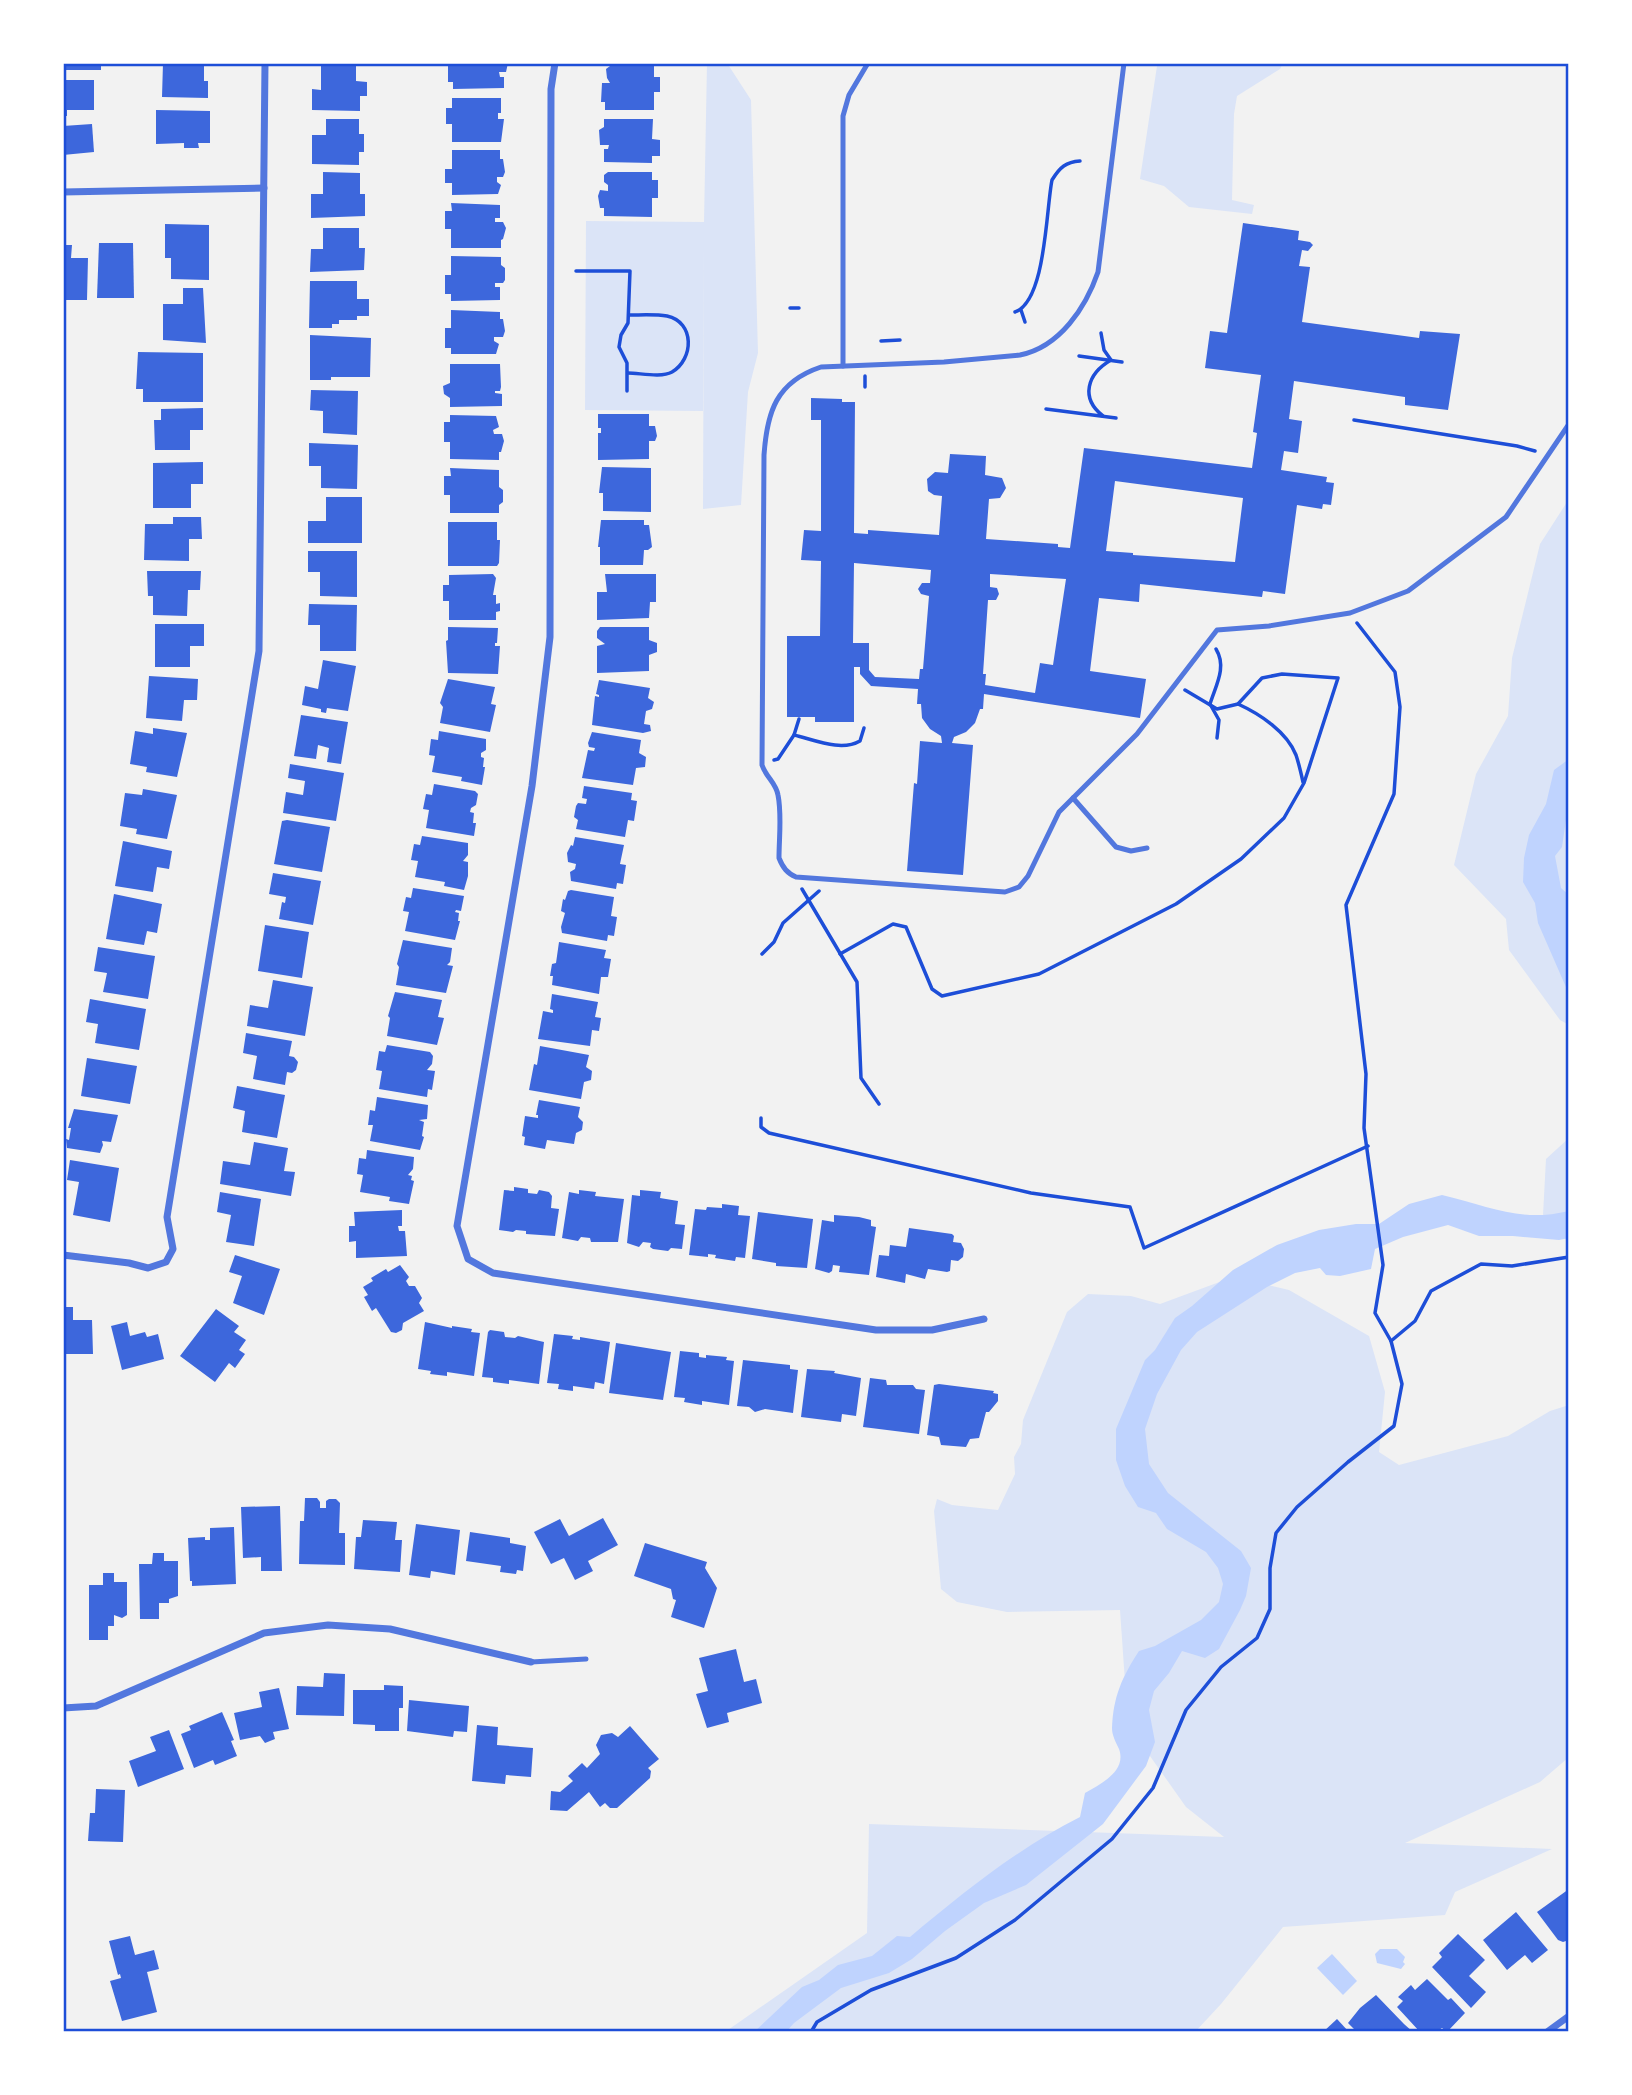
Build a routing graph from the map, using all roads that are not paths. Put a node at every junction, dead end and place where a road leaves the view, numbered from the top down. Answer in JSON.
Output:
{"nodes":[{"id":1,"x":265,"y":63,"type":"edge"},
{"id":2,"x":555,"y":63,"type":"edge"},
{"id":3,"x":868,"y":63,"type":"edge"},
{"id":4,"x":1124,"y":63,"type":"edge"},
{"id":5,"x":264,"y":188,"type":"junction"},
{"id":6,"x":63,"y":192,"type":"edge"},
{"id":7,"x":843,"y":366,"type":"junction"},
{"id":8,"x":1569,"y":424,"type":"edge"},
{"id":9,"x":1073,"y":798,"type":"junction"},
{"id":10,"x":1147,"y":848,"type":"dead end"},
{"id":11,"x":63,"y":1255,"type":"edge"},
{"id":12,"x":984,"y":1320,"type":"dead end"},
{"id":13,"x":586,"y":1659,"type":"dead end"},
{"id":14,"x":531,"y":1662,"type":"joint"},
{"id":15,"x":63,"y":1708,"type":"edge"},
{"id":16,"x":1566,"y":2019,"type":"edge"},
{"id":17,"x":1569,"y":2030,"type":"edge"},
{"id":18,"x":1547,"y":2032,"type":"edge"}],
"edges":[{"from":1,"to":5,"type":"street"},
{"from":2,"to":12,"type":"street"},
{"from":3,"to":7,"type":"lane"},
{"from":4,"to":7,"type":"lane"},
{"from":5,"to":6,"type":"street"},
{"from":5,"to":11,"type":"street"},
{"from":7,"to":9,"type":"lane"},
{"from":8,"to":9,"type":"lane"},
{"from":9,"to":10,"type":"lane"},
{"from":13,"to":14,"type":"lane"},
{"from":14,"to":15,"type":"street"},
{"from":16,"to":17,"type":"street"},
{"from":16,"to":18,"type":"street"}]}
